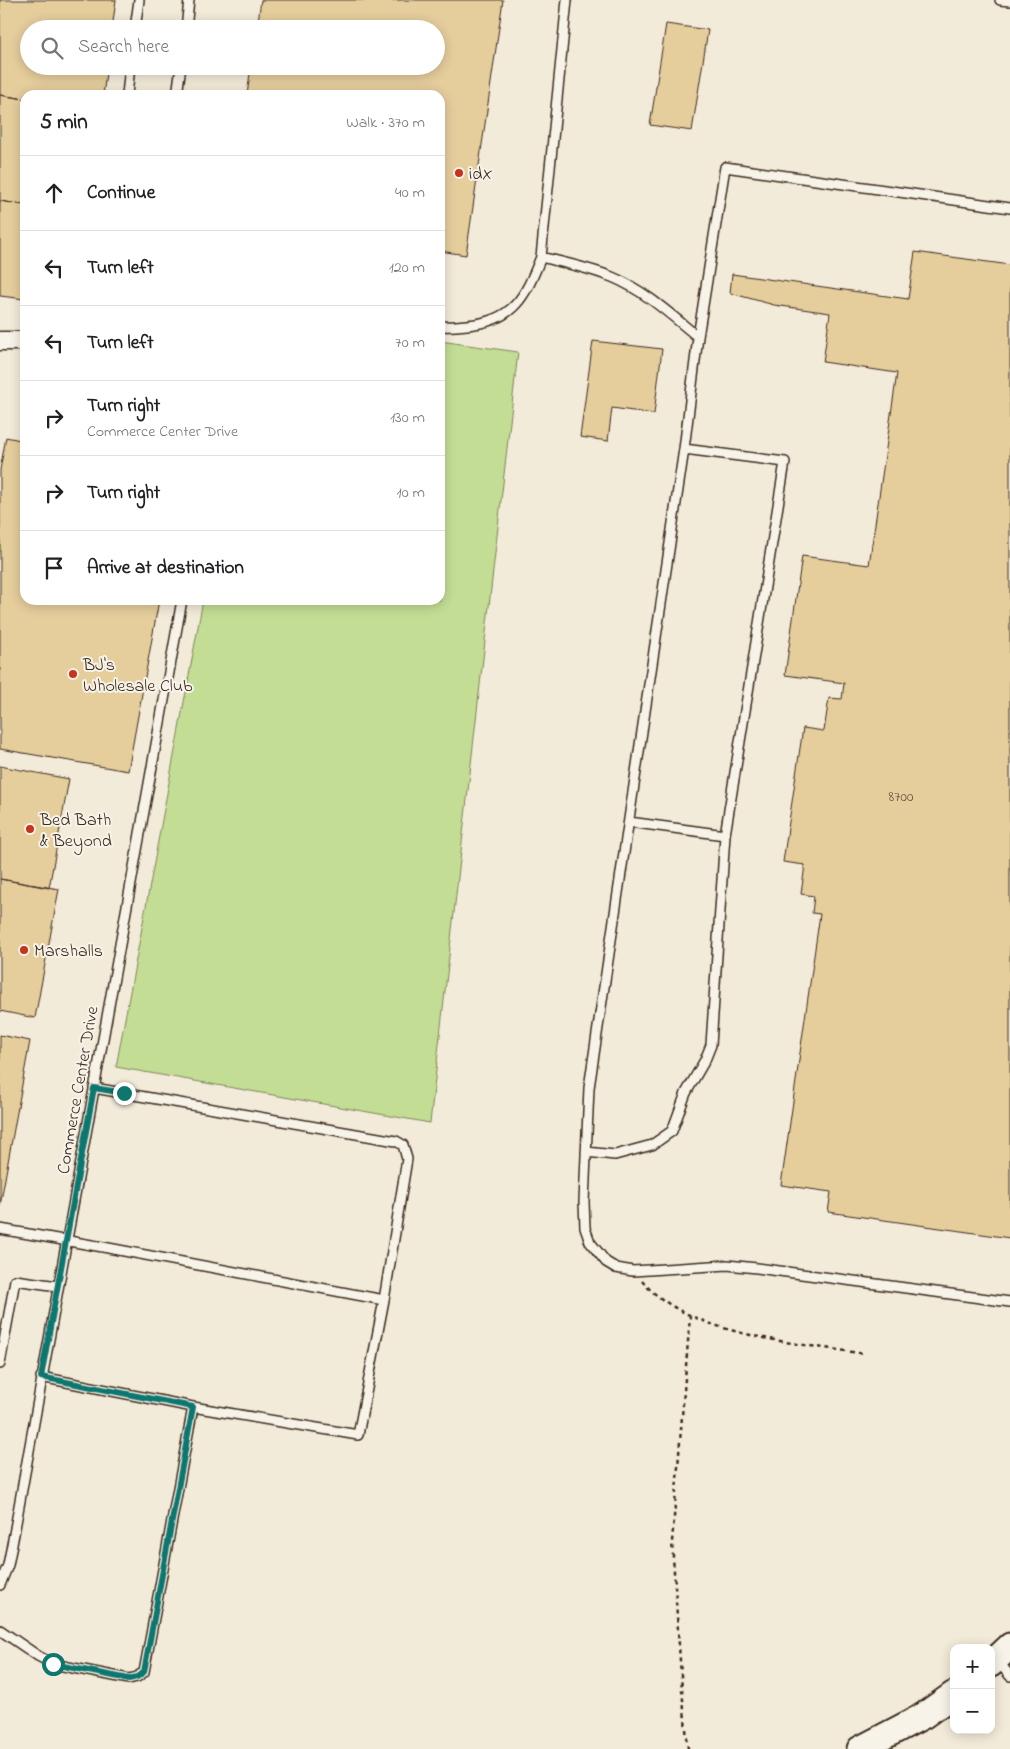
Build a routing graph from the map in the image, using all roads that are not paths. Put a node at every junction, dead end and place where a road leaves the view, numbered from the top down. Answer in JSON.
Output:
{"nodes":[{"id":1,"x":139,"y":0,"type":"edge"},
{"id":2,"x":189,"y":0,"type":"edge"},
{"id":3,"x":567,"y":0,"type":"edge"},
{"id":4,"x":1000,"y":0,"type":"edge"},
{"id":5,"x":1010,"y":1,"type":"edge"},
{"id":6,"x":136,"y":20,"type":"edge"},
{"id":7,"x":187,"y":20,"type":"edge"},
{"id":8,"x":129,"y":75,"type":"edge"},
{"id":9,"x":179,"y":75,"type":"edge"},
{"id":10,"x":128,"y":90,"type":"edge"},
{"id":11,"x":178,"y":90,"type":"edge"},
{"id":12,"x":1010,"y":208,"type":"edge"},
{"id":13,"x":540,"y":257,"type":"junction"},
{"id":14,"x":445,"y":326,"type":"edge"},
{"id":15,"x":698,"y":337,"type":"junction"},
{"id":16,"x":0,"y":341,"type":"edge"},
{"id":17,"x":20,"y":341,"type":"edge"},
{"id":18,"x":684,"y":449,"type":"junction"},
{"id":19,"x":181,"y":605,"type":"edge"},
{"id":20,"x":629,"y":822,"type":"junction"},
{"id":21,"x":725,"y":835,"type":"junction"},
{"id":22,"x":94,"y":1088,"type":"junction"},
{"id":23,"x":586,"y":1152,"type":"junction"},
{"id":24,"x":0,"y":1229,"type":"edge"},
{"id":25,"x":66,"y":1241,"type":"junction"},
{"id":26,"x":58,"y":1286,"type":"junction"},
{"id":27,"x":384,"y":1300,"type":"junction"},
{"id":28,"x":1010,"y":1302,"type":"edge"},
{"id":29,"x":0,"y":1364,"type":"edge"},
{"id":30,"x":41,"y":1377,"type":"junction"},
{"id":31,"x":193,"y":1407,"type":"junction"},
{"id":32,"x":0,"y":1585,"type":"edge"},
{"id":33,"x":0,"y":1630,"type":"edge"},
{"id":34,"x":950,"y":1697,"type":"edge"},
{"id":35,"x":860,"y":1749,"type":"edge"}],
"edges":[{"from":1,"to":6,"type":"lane"},
{"from":2,"to":7,"type":"lane"},
{"from":3,"to":13,"type":"lane"},
{"from":4,"to":5,"type":"lane"},
{"from":8,"to":10,"type":"lane"},
{"from":9,"to":11,"type":"lane"},
{"from":12,"to":15,"type":"lane"},
{"from":13,"to":14,"type":"lane"},
{"from":13,"to":15,"type":"lane"},
{"from":15,"to":18,"type":"lane"},
{"from":16,"to":17,"type":"street"},
{"from":18,"to":20,"type":"lane"},
{"from":18,"to":21,"type":"lane"},
{"from":19,"to":22,"type":"lane","name":"Commerce Center Drive"},
{"from":20,"to":21,"type":"lane"},
{"from":20,"to":23,"type":"lane"},
{"from":21,"to":23,"type":"lane"},
{"from":22,"to":25,"type":"lane","name":"Commerce Center Drive"},
{"from":22,"to":27,"type":"lane"},
{"from":23,"to":28,"type":"lane"},
{"from":24,"to":25,"type":"lane"},
{"from":25,"to":26,"type":"lane","name":"Commerce Center Drive"},
{"from":25,"to":27,"type":"lane"},
{"from":26,"to":29,"type":"lane"},
{"from":26,"to":30,"type":"lane","name":"Commerce Center Drive"},
{"from":27,"to":31,"type":"lane"},
{"from":30,"to":31,"type":"lane"},
{"from":30,"to":32,"type":"lane","name":"Commerce Center Drive"},
{"from":31,"to":33,"type":"lane"},
{"from":34,"to":35,"type":"street"}]}
